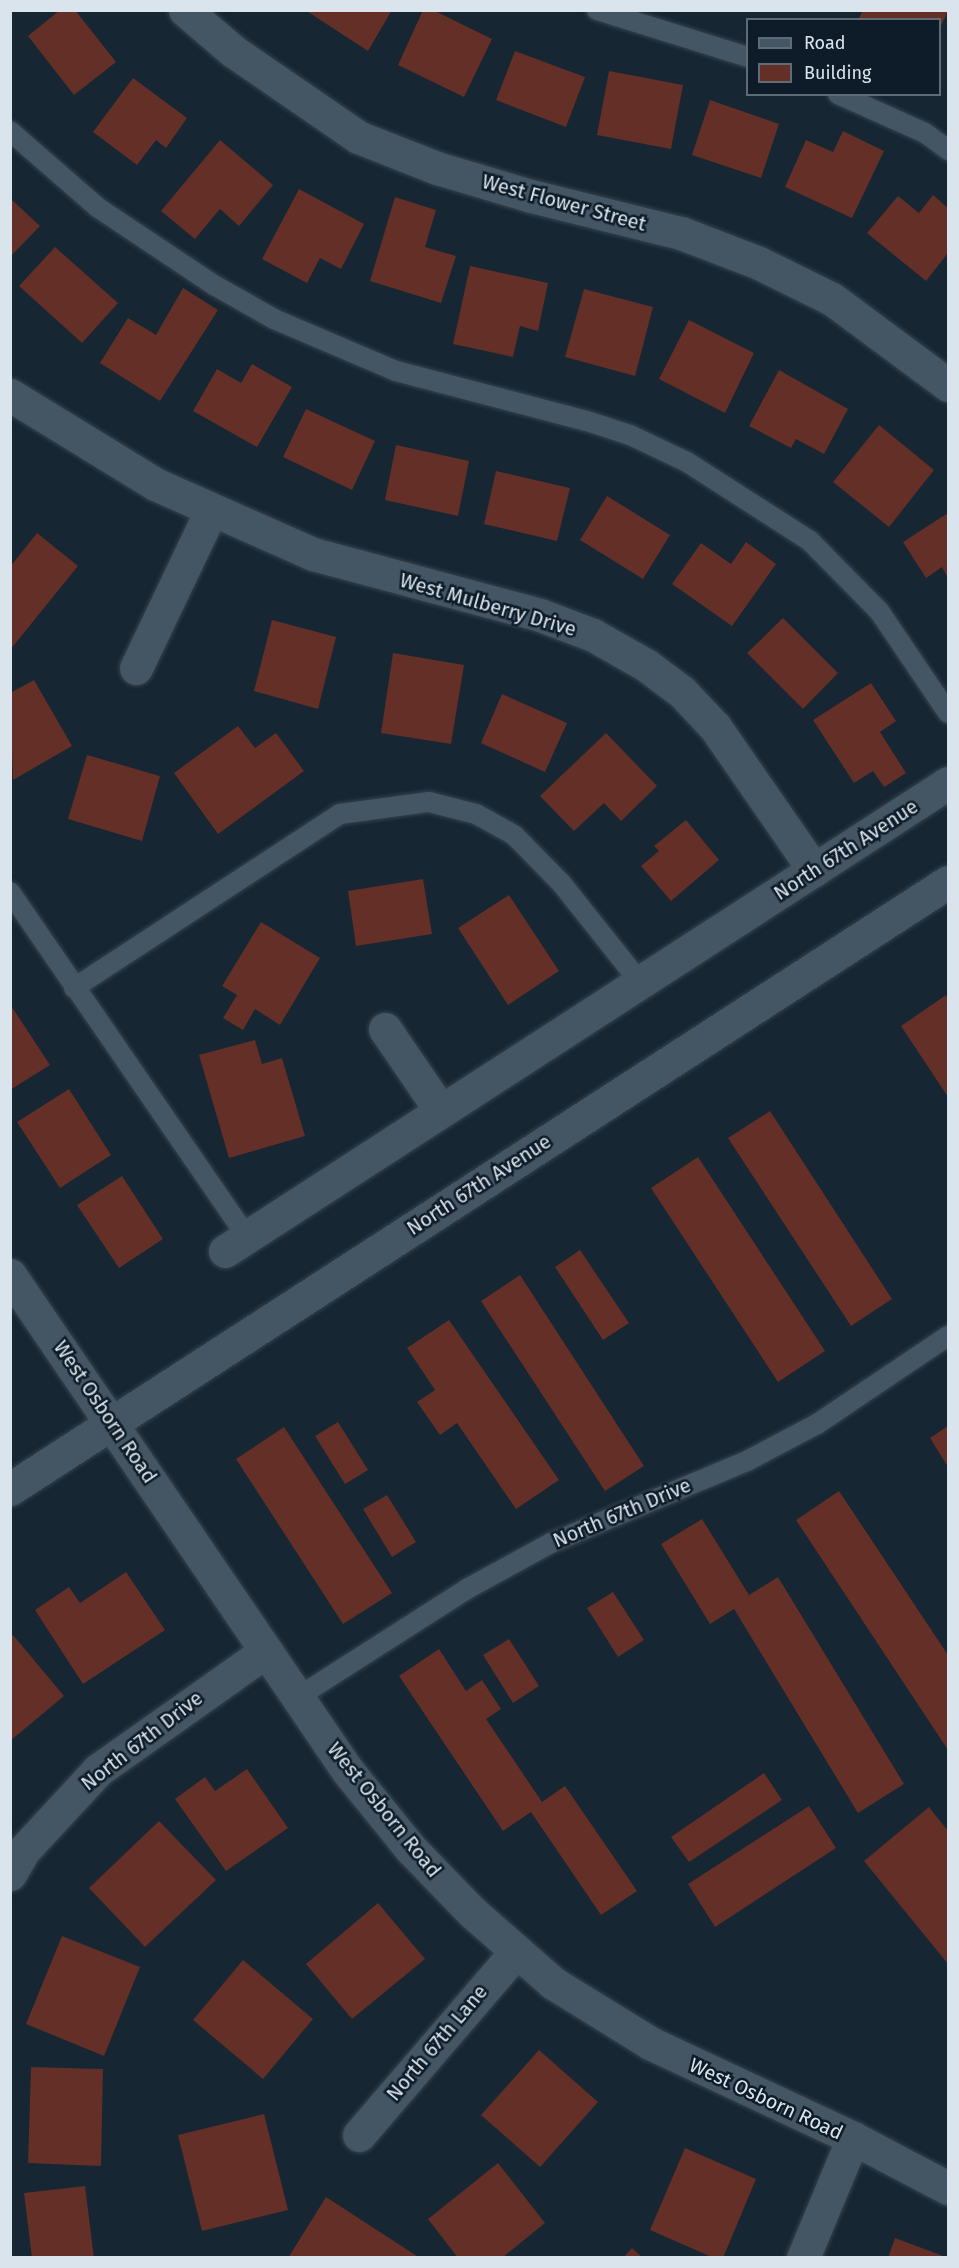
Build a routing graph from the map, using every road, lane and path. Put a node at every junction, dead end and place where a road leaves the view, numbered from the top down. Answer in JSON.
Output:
{"nodes":[{"id":1,"x":185,"y":10,"type":"edge"},
{"id":2,"x":597,"y":10,"type":"edge"},
{"id":3,"x":746,"y":57,"type":"edge"},
{"id":4,"x":842,"y":96,"type":"edge"},
{"id":5,"x":10,"y":131,"type":"edge"},
{"id":6,"x":948,"y":150,"type":"edge"},
{"id":7,"x":948,"y":385,"type":"edge"},
{"id":8,"x":10,"y":395,"type":"edge"},
{"id":9,"x":211,"y":511,"type":"junction"},
{"id":10,"x":136,"y":668,"type":"dead end"},
{"id":11,"x":948,"y":713,"type":"edge"},
{"id":12,"x":948,"y":783,"type":"edge"},
{"id":13,"x":814,"y":870,"type":"junction"},
{"id":14,"x":948,"y":882,"type":"edge"},
{"id":15,"x":10,"y":892,"type":"edge"},
{"id":16,"x":640,"y":982,"type":"junction"},
{"id":17,"x":74,"y":988,"type":"junction"},
{"id":18,"x":385,"y":1029,"type":"dead end"},
{"id":19,"x":441,"y":1111,"type":"junction"},
{"id":20,"x":236,"y":1244,"type":"joint"},
{"id":21,"x":10,"y":1275,"type":"edge"},
{"id":22,"x":948,"y":1336,"type":"edge"},
{"id":23,"x":112,"y":1423,"type":"junction"},
{"id":24,"x":10,"y":1489,"type":"edge"},
{"id":25,"x":266,"y":1651,"type":"junction"},
{"id":26,"x":298,"y":1697,"type":"junction"},
{"id":27,"x":10,"y":1874,"type":"edge"},
{"id":28,"x":516,"y":1952,"type":"junction"},
{"id":29,"x":359,"y":2135,"type":"dead end"},
{"id":30,"x":853,"y":2138,"type":"junction"},
{"id":31,"x":948,"y":2188,"type":"edge"},
{"id":32,"x":802,"y":2258,"type":"edge"}],
"edges":[{"from":1,"to":7,"type":"street","name":"West Flower Street"},
{"from":2,"to":3,"type":"lane"},
{"from":4,"to":6,"type":"lane"},
{"from":5,"to":11,"type":"lane"},
{"from":8,"to":9,"type":"street","name":"West Mulberry Drive"},
{"from":9,"to":10,"type":"street"},
{"from":9,"to":13,"type":"street","name":"West Mulberry Drive"},
{"from":12,"to":13,"type":"street","name":"North 67th Avenue"},
{"from":13,"to":16,"type":"street","name":"North 67th Avenue"},
{"from":14,"to":23,"type":"street","name":"North 67th Avenue"},
{"from":15,"to":17,"type":"lane"},
{"from":16,"to":17,"type":"lane"},
{"from":16,"to":19,"type":"street","name":"North 67th Avenue"},
{"from":17,"to":20,"type":"lane"},
{"from":18,"to":19,"type":"street"},
{"from":19,"to":20,"type":"street","name":"North 67th Avenue"},
{"from":21,"to":23,"type":"street","name":"West Osborn Road"},
{"from":22,"to":26,"type":"lane","name":"North 67th Drive"},
{"from":23,"to":24,"type":"street","name":"North 67th Avenue"},
{"from":23,"to":25,"type":"street","name":"West Osborn Road"},
{"from":25,"to":26,"type":"street","name":"West Osborn Road"},
{"from":25,"to":27,"type":"street","name":"North 67th Drive"},
{"from":26,"to":28,"type":"street","name":"West Osborn Road"},
{"from":28,"to":29,"type":"street","name":"North 67th Lane"},
{"from":28,"to":30,"type":"street","name":"West Osborn Road"},
{"from":30,"to":31,"type":"street","name":"West Osborn Road"},
{"from":30,"to":32,"type":"street"}]}
